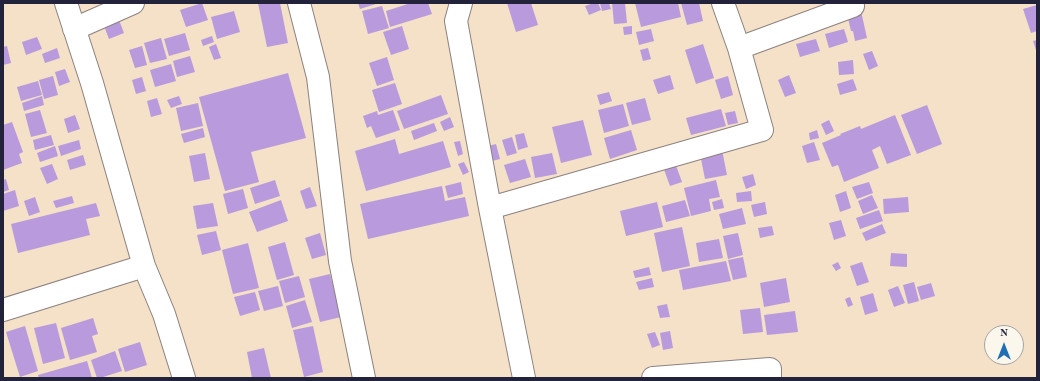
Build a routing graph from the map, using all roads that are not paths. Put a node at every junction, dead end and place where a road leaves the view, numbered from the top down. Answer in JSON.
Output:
{"nodes":[{"id":1,"x":66,"y":3,"type":"edge"},
{"id":2,"x":133,"y":3,"type":"edge"},
{"id":3,"x":299,"y":3,"type":"edge"},
{"id":4,"x":461,"y":3,"type":"edge"},
{"id":5,"x":723,"y":3,"type":"edge"},
{"id":6,"x":853,"y":6,"type":"dead end"},
{"id":7,"x":74,"y":29,"type":"junction"},
{"id":8,"x":739,"y":48,"type":"junction"},
{"id":9,"x":490,"y":208,"type":"junction"},
{"id":10,"x":144,"y":266,"type":"junction"},
{"id":11,"x":3,"y":310,"type":"edge"},
{"id":12,"x":184,"y":378,"type":"edge"},
{"id":13,"x":364,"y":378,"type":"edge"},
{"id":14,"x":524,"y":378,"type":"edge"},
{"id":15,"x":653,"y":378,"type":"edge"},
{"id":16,"x":770,"y":378,"type":"edge"}],
"edges":[{"from":1,"to":7,"type":"street"},
{"from":2,"to":7,"type":"street"},
{"from":3,"to":13,"type":"street"},
{"from":4,"to":9,"type":"street"},
{"from":5,"to":8,"type":"street"},
{"from":6,"to":8,"type":"street"},
{"from":7,"to":10,"type":"street"},
{"from":8,"to":9,"type":"street"},
{"from":9,"to":14,"type":"street"},
{"from":10,"to":11,"type":"street"},
{"from":10,"to":12,"type":"street"},
{"from":15,"to":16,"type":"street"}]}
